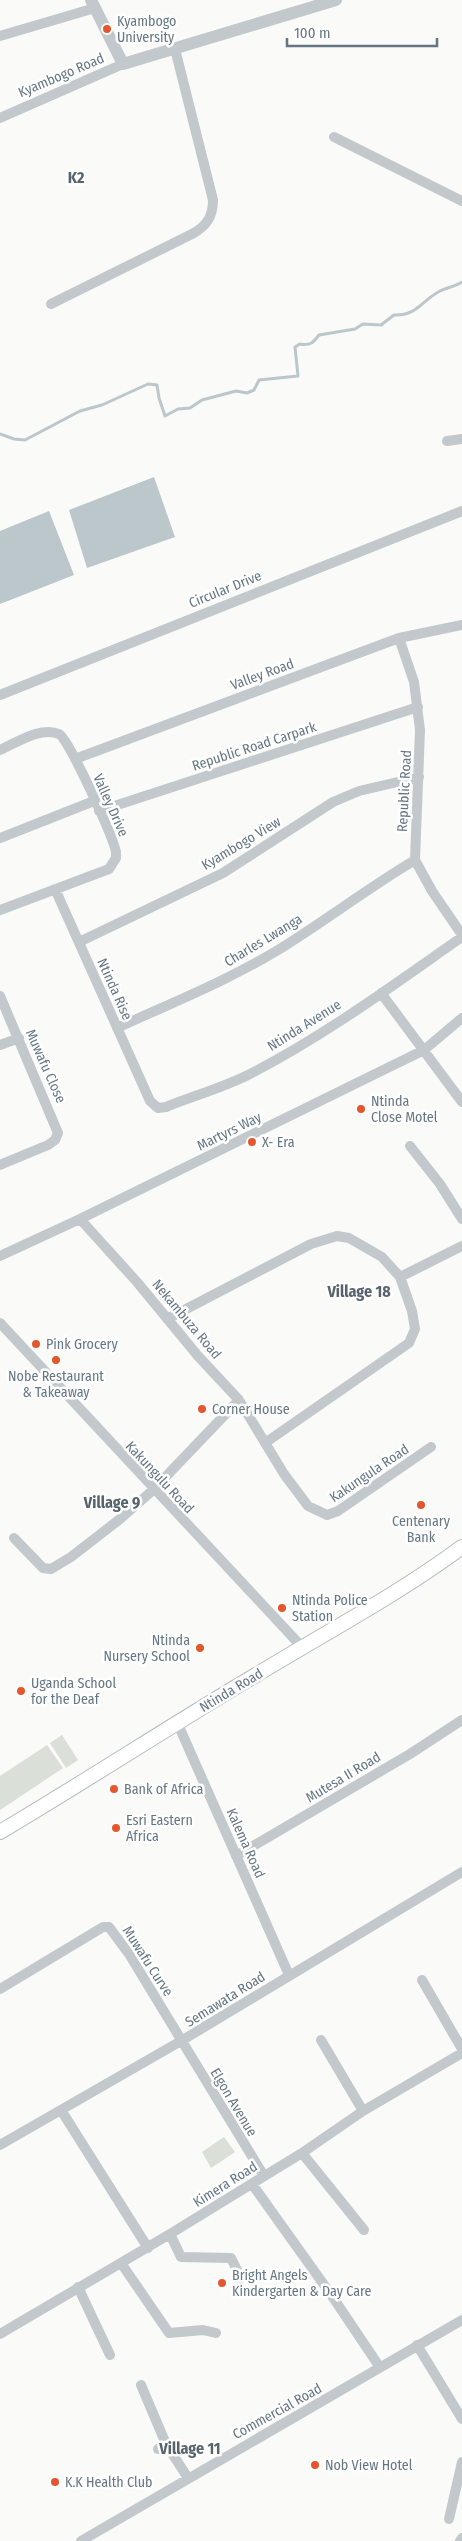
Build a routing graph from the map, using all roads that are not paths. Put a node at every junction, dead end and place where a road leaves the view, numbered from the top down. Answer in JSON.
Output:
{"nodes":[{"id":1,"x":336,"y":0,"type":"edge"},
{"id":2,"x":93,"y":4,"type":"edge"},
{"id":3,"x":0,"y":36,"type":"edge"},
{"id":4,"x":175,"y":49,"type":"junction"},
{"id":5,"x":123,"y":64,"type":"junction"},
{"id":6,"x":0,"y":118,"type":"edge"},
{"id":7,"x":334,"y":137,"type":"dead end"},
{"id":8,"x":462,"y":201,"type":"edge"},
{"id":9,"x":51,"y":304,"type":"dead end"},
{"id":10,"x":462,"y":439,"type":"edge"},
{"id":11,"x":447,"y":441,"type":"dead end"},
{"id":12,"x":462,"y":511,"type":"edge"},
{"id":13,"x":462,"y":625,"type":"edge"},
{"id":14,"x":399,"y":638,"type":"junction"},
{"id":15,"x":1,"y":694,"type":"edge"},
{"id":16,"x":418,"y":708,"type":"junction"},
{"id":17,"x":0,"y":750,"type":"edge"},
{"id":18,"x":75,"y":759,"type":"junction"},
{"id":19,"x":419,"y":777,"type":"junction"},
{"id":20,"x":94,"y":801,"type":"junction"},
{"id":21,"x":99,"y":810,"type":"junction"},
{"id":22,"x":0,"y":838,"type":"edge"},
{"id":23,"x":415,"y":860,"type":"junction"},
{"id":24,"x":54,"y":889,"type":"junction"},
{"id":25,"x":0,"y":910,"type":"edge"},
{"id":26,"x":462,"y":936,"type":"edge"},
{"id":27,"x":79,"y":942,"type":"junction"},
{"id":28,"x":381,"y":993,"type":"junction"},
{"id":29,"x":0,"y":996,"type":"edge"},
{"id":30,"x":462,"y":1018,"type":"edge"},
{"id":31,"x":117,"y":1028,"type":"junction"},
{"id":32,"x":19,"y":1038,"type":"junction"},
{"id":33,"x":0,"y":1045,"type":"edge"},
{"id":34,"x":424,"y":1050,"type":"junction"},
{"id":35,"x":150,"y":1101,"type":"joint"},
{"id":36,"x":462,"y":1102,"type":"edge"},
{"id":37,"x":410,"y":1146,"type":"dead end"},
{"id":38,"x":0,"y":1165,"type":"edge"},
{"id":39,"x":80,"y":1219,"type":"junction"},
{"id":40,"x":462,"y":1219,"type":"edge"},
{"id":41,"x":462,"y":1246,"type":"edge"},
{"id":42,"x":0,"y":1256,"type":"edge"},
{"id":43,"x":400,"y":1277,"type":"junction"},
{"id":44,"x":167,"y":1319,"type":"junction"},
{"id":45,"x":0,"y":1323,"type":"edge"},
{"id":46,"x":239,"y":1400,"type":"junction"},
{"id":47,"x":265,"y":1443,"type":"junction"},
{"id":48,"x":431,"y":1447,"type":"dead end"},
{"id":49,"x":153,"y":1490,"type":"junction"},
{"id":50,"x":14,"y":1538,"type":"dead end"},
{"id":51,"x":462,"y":1547,"type":"edge"},
{"id":52,"x":302,"y":1647,"type":"junction"},
{"id":53,"x":462,"y":1720,"type":"edge"},
{"id":54,"x":177,"y":1722,"type":"junction"},
{"id":55,"x":0,"y":1832,"type":"edge"},
{"id":56,"x":236,"y":1856,"type":"junction"},
{"id":57,"x":462,"y":1872,"type":"edge"},
{"id":58,"x":289,"y":1975,"type":"junction"},
{"id":59,"x":422,"y":1980,"type":"dead end"},
{"id":60,"x":0,"y":1990,"type":"edge"},
{"id":61,"x":321,"y":2040,"type":"dead end"},
{"id":62,"x":181,"y":2042,"type":"junction"},
{"id":63,"x":462,"y":2051,"type":"edge"},
{"id":64,"x":61,"y":2110,"type":"junction"},
{"id":65,"x":363,"y":2111,"type":"junction"},
{"id":66,"x":0,"y":2145,"type":"edge"},
{"id":67,"x":302,"y":2153,"type":"junction"},
{"id":68,"x":264,"y":2176,"type":"junction"},
{"id":69,"x":252,"y":2184,"type":"junction"},
{"id":70,"x":364,"y":2230,"type":"dead end"},
{"id":71,"x":170,"y":2234,"type":"junction"},
{"id":72,"x":148,"y":2248,"type":"junction"},
{"id":73,"x":121,"y":2263,"type":"junction"},
{"id":74,"x":241,"y":2278,"type":"dead end"},
{"id":75,"x":78,"y":2287,"type":"junction"},
{"id":76,"x":462,"y":2320,"type":"edge"},
{"id":77,"x":216,"y":2333,"type":"dead end"},
{"id":78,"x":0,"y":2334,"type":"edge"},
{"id":79,"x":417,"y":2345,"type":"junction"},
{"id":80,"x":110,"y":2355,"type":"dead end"},
{"id":81,"x":379,"y":2366,"type":"junction"},
{"id":82,"x":141,"y":2385,"type":"dead end"},
{"id":83,"x":462,"y":2419,"type":"edge"},
{"id":84,"x":462,"y":2462,"type":"edge"},
{"id":85,"x":188,"y":2478,"type":"junction"},
{"id":86,"x":449,"y":2520,"type":"dead end"},
{"id":87,"x":81,"y":2541,"type":"edge"}],
"edges":[{"from":1,"to":4,"type":"street","name":"Kyambogo Road"},
{"from":2,"to":3,"type":"street"},
{"from":2,"to":5,"type":"street"},
{"from":4,"to":5,"type":"street","name":"Kyambogo Road"},
{"from":4,"to":9,"type":"street"},
{"from":5,"to":6,"type":"street","name":"Kyambogo Road"},
{"from":7,"to":8,"type":"street"},
{"from":10,"to":11,"type":"street"},
{"from":12,"to":15,"type":"street","name":"Circular Drive"},
{"from":13,"to":14,"type":"street","name":"Valley Road"},
{"from":14,"to":16,"type":"street","name":"Republic Road"},
{"from":14,"to":18,"type":"street","name":"Valley Road"},
{"from":16,"to":19,"type":"street","name":"Republic Road"},
{"from":16,"to":21,"type":"street","name":"Republic Road Carpark"},
{"from":17,"to":18,"type":"street","name":"Valley Drive"},
{"from":18,"to":20,"type":"street","name":"Valley Drive"},
{"from":19,"to":23,"type":"street","name":"Republic Road"},
{"from":19,"to":27,"type":"street","name":"Kyambogo View"},
{"from":20,"to":21,"type":"street","name":"Valley Drive"},
{"from":20,"to":22,"type":"street"},
{"from":21,"to":24,"type":"street","name":"Valley Drive"},
{"from":23,"to":26,"type":"street"},
{"from":23,"to":31,"type":"street","name":"Charles Lwanga"},
{"from":24,"to":25,"type":"street","name":"Valley Drive"},
{"from":24,"to":27,"type":"street","name":"Ntinda Rise"},
{"from":26,"to":28,"type":"street","name":"Ntinda Avenue"},
{"from":27,"to":31,"type":"street","name":"Ntinda Rise"},
{"from":28,"to":34,"type":"street"},
{"from":28,"to":35,"type":"street","name":"Ntinda Avenue"},
{"from":29,"to":32,"type":"street","name":"Muwafu Close"},
{"from":30,"to":34,"type":"street","name":"Martyrs Way"},
{"from":31,"to":35,"type":"street","name":"Ntinda Rise"},
{"from":32,"to":33,"type":"street"},
{"from":32,"to":38,"type":"street","name":"Muwafu Close"},
{"from":34,"to":36,"type":"street"},
{"from":34,"to":39,"type":"street","name":"Martyrs Way"},
{"from":37,"to":40,"type":"street"},
{"from":39,"to":42,"type":"street","name":"Martyrs Way"},
{"from":39,"to":44,"type":"street","name":"Nekambuza Road"},
{"from":41,"to":43,"type":"street"},
{"from":43,"to":44,"type":"street"},
{"from":43,"to":47,"type":"street"},
{"from":44,"to":46,"type":"street","name":"Nekambuza Road"},
{"from":45,"to":49,"type":"street","name":"Kakungulu Road"},
{"from":46,"to":47,"type":"street","name":"Nekambuza Road"},
{"from":46,"to":49,"type":"street"},
{"from":47,"to":48,"type":"street","name":"Kakungula Road"},
{"from":49,"to":50,"type":"street"},
{"from":49,"to":52,"type":"street","name":"Kakungulu Road"},
{"from":51,"to":52,"type":"main road","name":"Ntinda Road"},
{"from":52,"to":54,"type":"main road","name":"Ntinda Road"},
{"from":53,"to":56,"type":"street","name":"Mutesa II Road"},
{"from":54,"to":55,"type":"main road","name":"Ntinda Road"},
{"from":54,"to":56,"type":"street","name":"Kalema Road"},
{"from":56,"to":58,"type":"street","name":"Kalema Road"},
{"from":57,"to":58,"type":"street","name":"Semawata Road"},
{"from":58,"to":62,"type":"street","name":"Semawata Road"},
{"from":59,"to":63,"type":"street"},
{"from":60,"to":62,"type":"street","name":"Muwafu Curve"},
{"from":61,"to":65,"type":"street"},
{"from":62,"to":64,"type":"street","name":"Semawata Road"},
{"from":62,"to":68,"type":"street","name":"Elgon Avenue"},
{"from":63,"to":65,"type":"street","name":"Kimera Road"},
{"from":64,"to":66,"type":"street","name":"Semawata Road"},
{"from":64,"to":72,"type":"street"},
{"from":65,"to":67,"type":"street","name":"Kimera Road"},
{"from":67,"to":68,"type":"street","name":"Kimera Road"},
{"from":67,"to":70,"type":"street"},
{"from":68,"to":69,"type":"street","name":"Kimera Road"},
{"from":69,"to":71,"type":"street","name":"Kimera Road"},
{"from":69,"to":81,"type":"street"},
{"from":71,"to":72,"type":"street","name":"Kimera Road"},
{"from":71,"to":74,"type":"street"},
{"from":72,"to":73,"type":"street","name":"Kimera Road"},
{"from":73,"to":75,"type":"street","name":"Kimera Road"},
{"from":73,"to":77,"type":"street"},
{"from":75,"to":78,"type":"street","name":"Kimera Road"},
{"from":75,"to":80,"type":"street"},
{"from":76,"to":79,"type":"street","name":"Commercial Road"},
{"from":79,"to":81,"type":"street","name":"Commercial Road"},
{"from":79,"to":83,"type":"street"},
{"from":81,"to":85,"type":"street","name":"Commercial Road"},
{"from":82,"to":85,"type":"street"},
{"from":84,"to":86,"type":"street"},
{"from":85,"to":87,"type":"street","name":"Commercial Road"}]}
